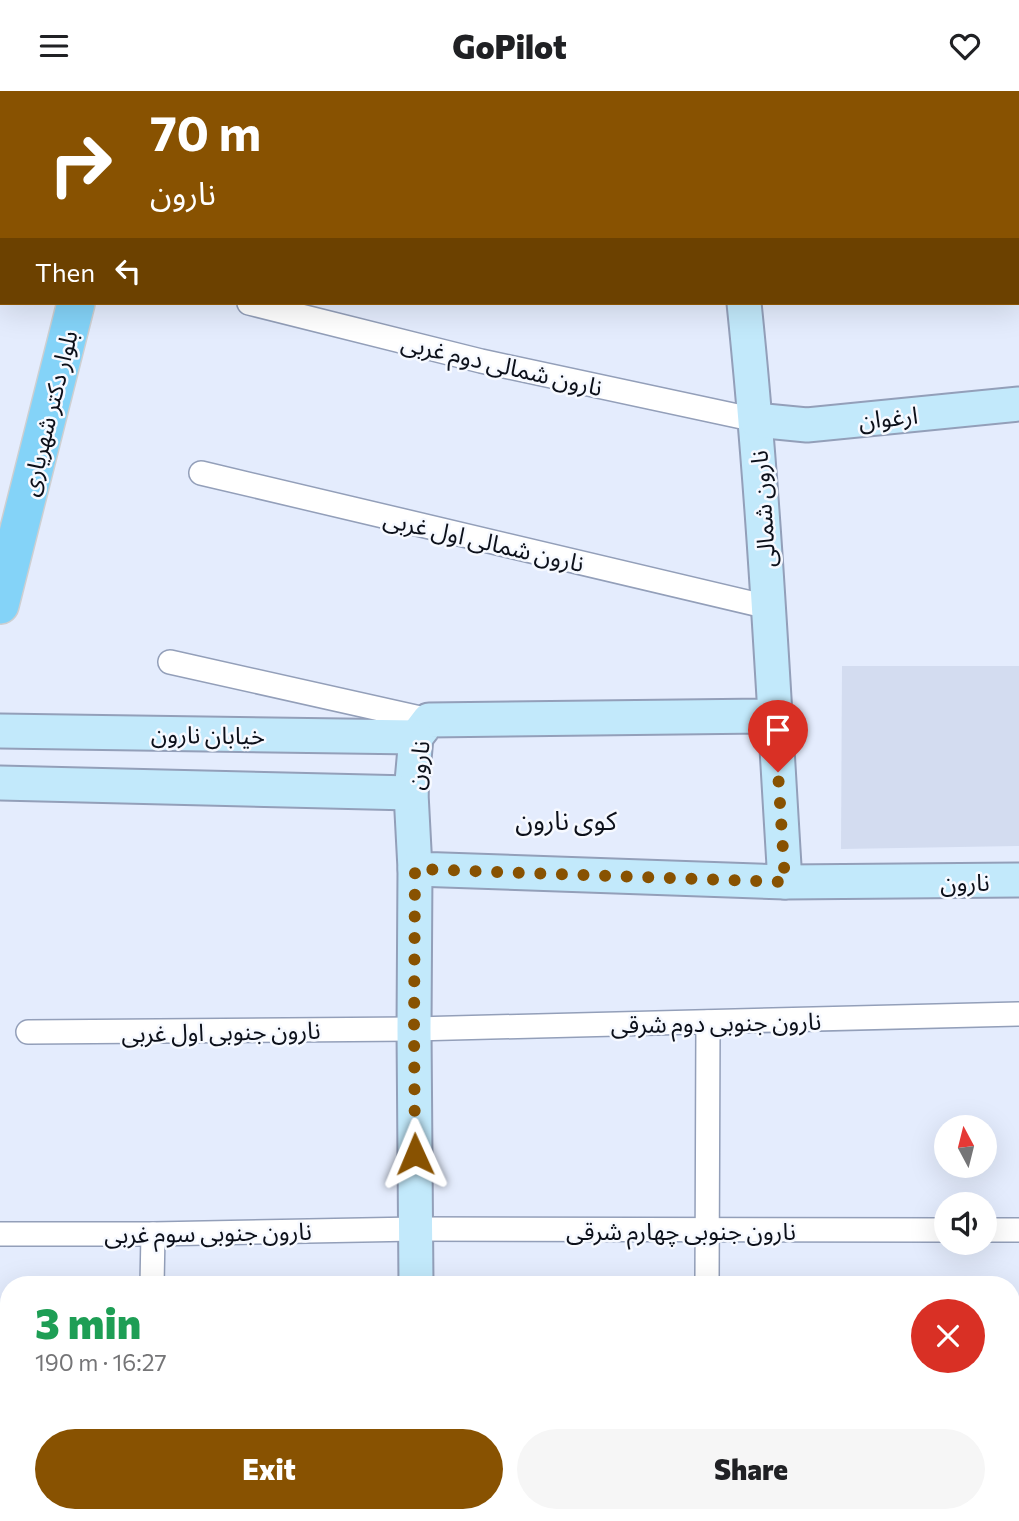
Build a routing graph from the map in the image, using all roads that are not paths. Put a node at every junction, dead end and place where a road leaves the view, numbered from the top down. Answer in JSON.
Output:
{"nodes":[{"id":1,"x":75,"y":305,"type":"edge"},
{"id":2,"x":256,"y":305,"type":"edge"},
{"id":3,"x":744,"y":305,"type":"edge"},
{"id":4,"x":1019,"y":404,"type":"edge"},
{"id":5,"x":756,"y":420,"type":"junction"},
{"id":6,"x":201,"y":473,"type":"dead end"},
{"id":7,"x":0,"y":605,"type":"edge"},
{"id":8,"x":768,"y":607,"type":"junction"},
{"id":9,"x":170,"y":663,"type":"dead end"},
{"id":10,"x":775,"y":716,"type":"junction"},
{"id":11,"x":423,"y":729,"type":"junction"},
{"id":12,"x":0,"y":731,"type":"edge"},
{"id":13,"x":0,"y":783,"type":"edge"},
{"id":14,"x":411,"y":793,"type":"junction"},
{"id":15,"x":415,"y":869,"type":"junction"},
{"id":16,"x":1019,"y":880,"type":"edge"},
{"id":17,"x":785,"y":882,"type":"junction"},
{"id":18,"x":1019,"y":1014,"type":"edge"},
{"id":19,"x":708,"y":1022,"type":"junction"},
{"id":20,"x":414,"y":1029,"type":"junction"},
{"id":21,"x":28,"y":1032,"type":"dead end"},
{"id":22,"x":416,"y":1229,"type":"junction"},
{"id":23,"x":707,"y":1230,"type":"junction"},
{"id":24,"x":934,"y":1230,"type":"edge"},
{"id":25,"x":997,"y":1230,"type":"edge"},
{"id":26,"x":1019,"y":1230,"type":"edge"},
{"id":27,"x":0,"y":1234,"type":"edge"},
{"id":28,"x":153,"y":1234,"type":"junction"},
{"id":29,"x":152,"y":1276,"type":"edge"},
{"id":30,"x":416,"y":1276,"type":"edge"},
{"id":31,"x":707,"y":1276,"type":"edge"}],
"edges":[{"from":1,"to":7,"type":"main road","name":"بلوار دکتر شهریاری"},
{"from":2,"to":5,"type":"street","name":"نارون شمالی دوم غربی"},
{"from":3,"to":5,"type":"street","name":"نارون شمالی"},
{"from":4,"to":5,"type":"street","name":"ارغوان"},
{"from":5,"to":8,"type":"street","name":"نارون شمالی"},
{"from":6,"to":8,"type":"street","name":"نارون شمالی اول غربی"},
{"from":8,"to":10,"type":"street","name":"نارون شمالی"},
{"from":9,"to":11,"type":"street"},
{"from":10,"to":11,"type":"street","name":"نارون"},
{"from":10,"to":17,"type":"street"},
{"from":11,"to":12,"type":"street","name":"خیابان نارون"},
{"from":11,"to":14,"type":"street","name":"نارون"},
{"from":13,"to":14,"type":"street"},
{"from":14,"to":15,"type":"street","name":"نارون"},
{"from":15,"to":17,"type":"street","name":"نارون"},
{"from":15,"to":20,"type":"street"},
{"from":16,"to":17,"type":"street","name":"نارون"},
{"from":18,"to":19,"type":"street","name":"نارون جنوبی دوم شرقی"},
{"from":19,"to":20,"type":"street","name":"نارون جنوبی دوم شرقی"},
{"from":19,"to":23,"type":"street"},
{"from":20,"to":21,"type":"street","name":"نارون جنوبی اول غربی"},
{"from":20,"to":22,"type":"street"},
{"from":22,"to":23,"type":"street","name":"نارون جنوبی چهارم شرقی"},
{"from":22,"to":28,"type":"street","name":"نارون جنوبی سوم غربی"},
{"from":22,"to":30,"type":"street"},
{"from":23,"to":24,"type":"street","name":"نارون جنوبی چهارم شرقی"},
{"from":23,"to":31,"type":"street"},
{"from":25,"to":26,"type":"street"},
{"from":27,"to":28,"type":"street","name":"نارون جنوبی سوم غربی"},
{"from":28,"to":29,"type":"street"}]}
